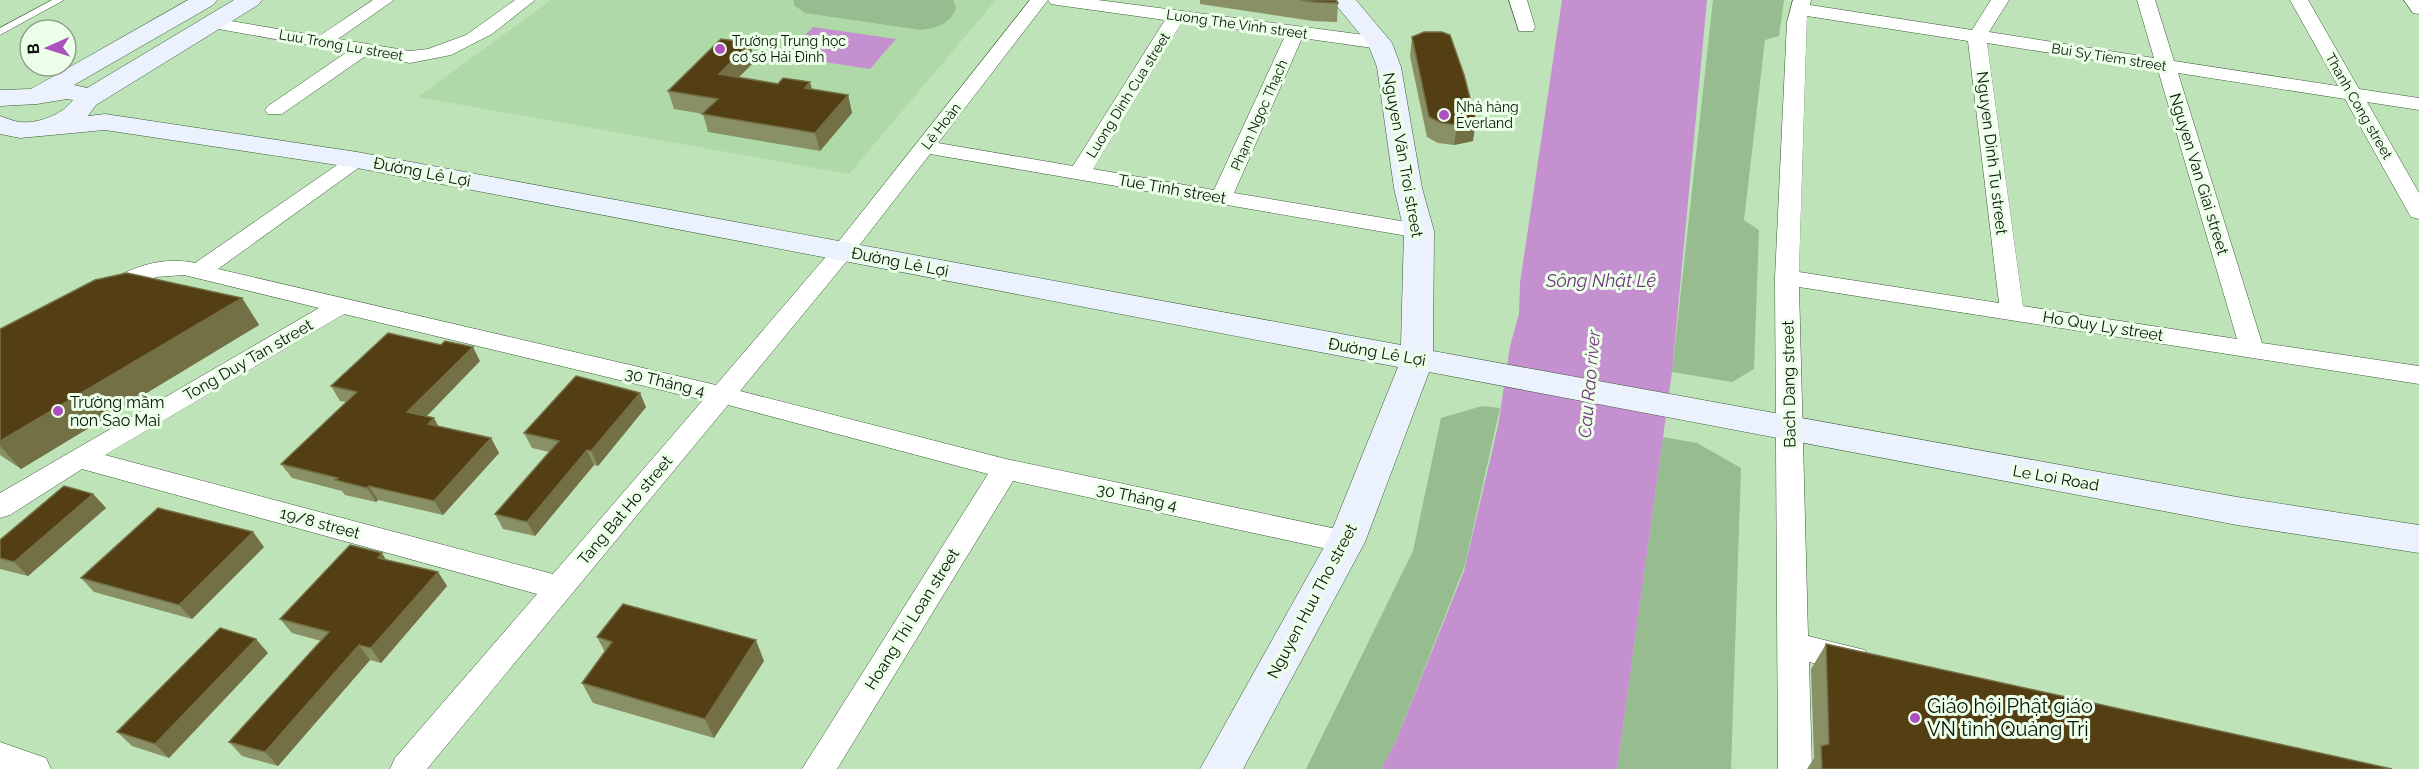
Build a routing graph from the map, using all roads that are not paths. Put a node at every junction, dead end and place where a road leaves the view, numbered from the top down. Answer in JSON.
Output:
{"nodes":[{"id":1,"x":59,"y":0,"type":"edge"},
{"id":2,"x":250,"y":0,"type":"edge"},
{"id":3,"x":385,"y":0,"type":"edge"},
{"id":4,"x":526,"y":0,"type":"edge"},
{"id":5,"x":1039,"y":0,"type":"edge"},
{"id":6,"x":1057,"y":0,"type":"edge"},
{"id":7,"x":1344,"y":0,"type":"edge"},
{"id":8,"x":1518,"y":0,"type":"edge"},
{"id":9,"x":2000,"y":0,"type":"edge"},
{"id":10,"x":2146,"y":0,"type":"edge"},
{"id":11,"x":2299,"y":0,"type":"edge"},
{"id":12,"x":2413,"y":0,"type":"edge"},
{"id":13,"x":1801,"y":4,"type":"edge"},
{"id":14,"x":2419,"y":9,"type":"edge"},
{"id":15,"x":209,"y":12,"type":"edge"},
{"id":16,"x":1177,"y":16,"type":"junction"},
{"id":17,"x":1526,"y":27,"type":"dead end"},
{"id":18,"x":0,"y":32,"type":"edge"},
{"id":19,"x":1296,"y":32,"type":"junction"},
{"id":20,"x":1977,"y":36,"type":"junction"},
{"id":21,"x":323,"y":41,"type":"junction"},
{"id":22,"x":1380,"y":43,"type":"junction"},
{"id":23,"x":363,"y":49,"type":"junction"},
{"id":24,"x":2167,"y":66,"type":"junction"},
{"id":25,"x":2352,"y":94,"type":"junction"},
{"id":26,"x":37,"y":96,"type":"junction"},
{"id":27,"x":2419,"y":104,"type":"edge"},
{"id":28,"x":91,"y":109,"type":"junction"},
{"id":29,"x":275,"y":110,"type":"dead end"},
{"id":30,"x":1,"y":111,"type":"edge"},
{"id":31,"x":39,"y":128,"type":"junction"},
{"id":32,"x":0,"y":145,"type":"edge"},
{"id":33,"x":924,"y":147,"type":"junction"},
{"id":34,"x":357,"y":160,"type":"junction"},
{"id":35,"x":1079,"y":174,"type":"junction"},
{"id":36,"x":1221,"y":198,"type":"junction"},
{"id":37,"x":2419,"y":212,"type":"edge"},
{"id":38,"x":1419,"y":231,"type":"junction"},
{"id":39,"x":843,"y":251,"type":"junction"},
{"id":40,"x":198,"y":272,"type":"junction"},
{"id":41,"x":1787,"y":278,"type":"junction"},
{"id":42,"x":83,"y":305,"type":"edge"},
{"id":43,"x":341,"y":305,"type":"junction"},
{"id":44,"x":2012,"y":312,"type":"junction"},
{"id":45,"x":2252,"y":349,"type":"junction"},
{"id":46,"x":1417,"y":360,"type":"junction"},
{"id":47,"x":2419,"y":375,"type":"edge"},
{"id":48,"x":722,"y":395,"type":"junction"},
{"id":49,"x":1694,"y":410,"type":"joint"},
{"id":50,"x":1790,"y":429,"type":"junction"},
{"id":51,"x":79,"y":458,"type":"junction"},
{"id":52,"x":1006,"y":469,"type":"junction"},
{"id":53,"x":0,"y":507,"type":"edge"},
{"id":54,"x":2419,"y":539,"type":"edge"},
{"id":55,"x":1346,"y":542,"type":"junction"},
{"id":56,"x":560,"y":588,"type":"junction"},
{"id":57,"x":1793,"y":646,"type":"junction"},
{"id":58,"x":1885,"y":666,"type":"edge"},
{"id":59,"x":0,"y":758,"type":"edge"},
{"id":60,"x":34,"y":769,"type":"edge"},
{"id":61,"x":407,"y":769,"type":"edge"},
{"id":62,"x":819,"y":769,"type":"edge"},
{"id":63,"x":1221,"y":769,"type":"edge"},
{"id":64,"x":1795,"y":769,"type":"edge"}],
"edges":[{"from":1,"to":18,"type":"lane"},
{"from":2,"to":15,"type":"main road"},
{"from":3,"to":21,"type":"street"},
{"from":4,"to":23,"type":"street","name":"Luu Trong Lu street"},
{"from":5,"to":33,"type":"street","name":"Lê Hoàn"},
{"from":6,"to":16,"type":"street","name":"Luong The Vinh street"},
{"from":7,"to":22,"type":"main road","name":"Nguyen Văn Troi street"},
{"from":8,"to":17,"type":"street"},
{"from":9,"to":20,"type":"street"},
{"from":10,"to":24,"type":"street","name":"Nguyen Van Giai street"},
{"from":11,"to":25,"type":"street","name":"Thanh Cong street"},
{"from":12,"to":14,"type":"street"},
{"from":13,"to":20,"type":"street","name":"Bui Sy Tiem street"},
{"from":13,"to":41,"type":"street","name":"Bach Dang street"},
{"from":15,"to":21,"type":"street","name":"Luu Trong Lu street"},
{"from":15,"to":26,"type":"main road"},
{"from":15,"to":28,"type":"main road"},
{"from":16,"to":19,"type":"street","name":"Luong The Vinh street"},
{"from":16,"to":35,"type":"street","name":"Luong Dinh Cua street"},
{"from":19,"to":22,"type":"street","name":"Luong The Vinh street"},
{"from":19,"to":36,"type":"street","name":"Phạm Ngọc Thạch"},
{"from":20,"to":24,"type":"street","name":"Bui Sy Tiem street"},
{"from":20,"to":44,"type":"street","name":"Nguyen Dinh Tu street"},
{"from":21,"to":23,"type":"street","name":"Luu Trong Lu street"},
{"from":22,"to":38,"type":"main road","name":"Nguyen Văn Troi street"},
{"from":23,"to":29,"type":"street"},
{"from":24,"to":25,"type":"street","name":"Bui Sy Tiem street"},
{"from":24,"to":45,"type":"street","name":"Nguyen Van Giai street"},
{"from":25,"to":27,"type":"street","name":"Bui Sy Tiem street"},
{"from":25,"to":37,"type":"street","name":"Thanh Cong street"},
{"from":26,"to":28,"type":"main road"},
{"from":26,"to":30,"type":"main road"},
{"from":28,"to":31,"type":"main road","name":"Đường Lê Lợi"},
{"from":28,"to":34,"type":"main road","name":"Đường Lê Lợi"},
{"from":30,"to":31,"type":"main road"},
{"from":31,"to":32,"type":"main road"},
{"from":33,"to":35,"type":"street","name":"Tue Tinh street"},
{"from":33,"to":39,"type":"street","name":"Lê Hoàn"},
{"from":34,"to":39,"type":"main road","name":"Đường Lê Lợi"},
{"from":34,"to":40,"type":"street"},
{"from":35,"to":36,"type":"street","name":"Tue Tinh street"},
{"from":36,"to":38,"type":"street","name":"Tue Tinh street"},
{"from":38,"to":46,"type":"main road","name":"Nguyen Văn Troi street"},
{"from":39,"to":46,"type":"main road","name":"Đường Lê Lợi"},
{"from":39,"to":48,"type":"street","name":"Tang Bat Ho street"},
{"from":40,"to":42,"type":"street","name":"30 Tháng 4"},
{"from":40,"to":43,"type":"street","name":"30 Tháng 4"},
{"from":41,"to":44,"type":"street","name":"Ho Quy Ly street"},
{"from":41,"to":50,"type":"street","name":"Bach Dang street"},
{"from":43,"to":48,"type":"street","name":"30 Tháng 4"},
{"from":43,"to":51,"type":"street","name":"Tong Duy Tan street"},
{"from":44,"to":45,"type":"street","name":"Ho Quy Ly street"},
{"from":45,"to":47,"type":"street","name":"Ho Quy Ly street"},
{"from":46,"to":49,"type":"main road","name":"Đường Lê Lợi"},
{"from":46,"to":55,"type":"main road","name":"Nguyen Huu Tho street"},
{"from":48,"to":52,"type":"street","name":"30 Tháng 4"},
{"from":48,"to":56,"type":"street","name":"Tang Bat Ho street"},
{"from":49,"to":50,"type":"main road","name":"Le Loi Road"},
{"from":50,"to":54,"type":"main road","name":"Le Loi Road"},
{"from":50,"to":57,"type":"street","name":"Bach Dang street"},
{"from":51,"to":53,"type":"street","name":"Tong Duy Tan street"},
{"from":51,"to":56,"type":"street","name":"19/8 street"},
{"from":52,"to":55,"type":"street","name":"30 Tháng 4"},
{"from":52,"to":62,"type":"street","name":"Hoang Thi Loan street"},
{"from":55,"to":63,"type":"main road","name":"Nguyen Huu Tho street"},
{"from":56,"to":61,"type":"street","name":"Tang Bat Ho street"},
{"from":57,"to":58,"type":"street"},
{"from":57,"to":64,"type":"street","name":"Bach Dang street"},
{"from":59,"to":60,"type":"street"}]}
